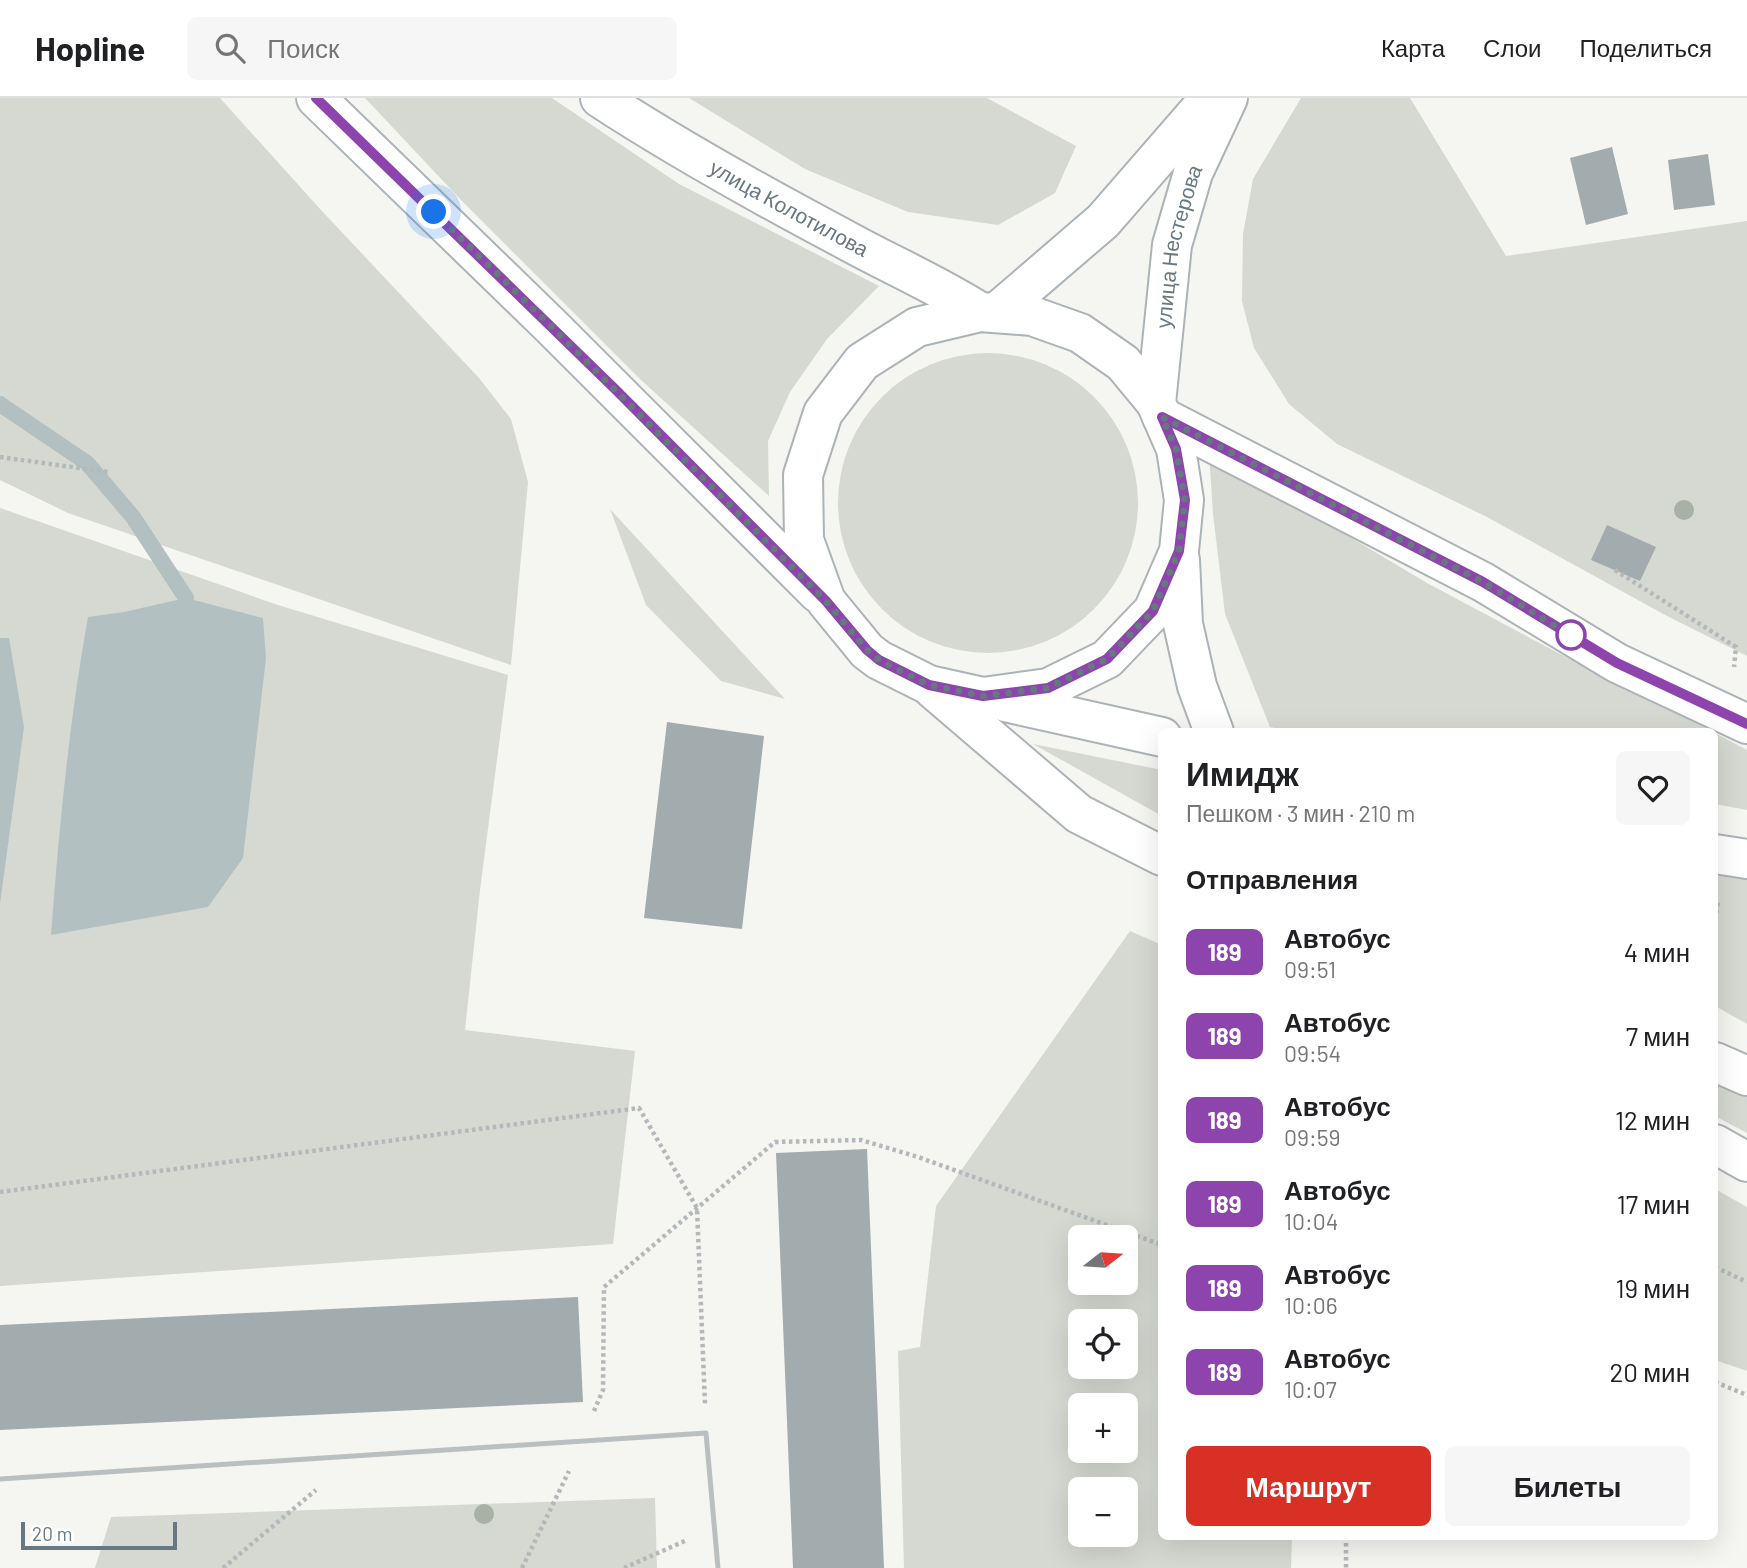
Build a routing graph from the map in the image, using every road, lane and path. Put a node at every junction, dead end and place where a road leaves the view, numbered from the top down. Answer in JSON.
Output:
{"nodes":[{"id":1,"x":316,"y":98,"type":"edge"},
{"id":2,"x":600,"y":98,"type":"edge"},
{"id":3,"x":1210,"y":98,"type":"edge"},
{"id":4,"x":1228,"y":98,"type":"edge"},
{"id":5,"x":988,"y":313,"type":"junction"},
{"id":6,"x":1159,"y":410,"type":"junction"},
{"id":7,"x":0,"y":457,"type":"edge"},
{"id":8,"x":108,"y":471,"type":"dead end"},
{"id":9,"x":1179,"y":551,"type":"junction"},
{"id":10,"x":826,"y":601,"type":"junction"},
{"id":11,"x":929,"y":685,"type":"junction"},
{"id":12,"x":983,"y":696,"type":"junction"},
{"id":13,"x":1747,"y":724,"type":"edge"},
{"id":14,"x":1213,"y":728,"type":"edge"},
{"id":15,"x":1158,"y":736,"type":"edge"},
{"id":16,"x":1158,"y":854,"type":"edge"},
{"id":17,"x":1718,"y":854,"type":"edge"},
{"id":18,"x":1747,"y":859,"type":"edge"},
{"id":19,"x":1718,"y":1063,"type":"edge"},
{"id":20,"x":1747,"y":1076,"type":"edge"},
{"id":21,"x":1718,"y":1146,"type":"edge"},
{"id":22,"x":1747,"y":1162,"type":"edge"},
{"id":23,"x":0,"y":1192,"type":"edge"},
{"id":24,"x":697,"y":1208,"type":"junction"},
{"id":25,"x":1158,"y":1244,"type":"edge"},
{"id":26,"x":1718,"y":1268,"type":"edge"},
{"id":27,"x":1747,"y":1282,"type":"edge"},
{"id":28,"x":1718,"y":1383,"type":"edge"},
{"id":29,"x":1747,"y":1395,"type":"edge"},
{"id":30,"x":706,"y":1433,"type":"junction"},
{"id":31,"x":582,"y":1441,"type":"junction"},
{"id":32,"x":353,"y":1456,"type":"junction"},
{"id":33,"x":0,"y":1479,"type":"edge"},
{"id":34,"x":714,"y":1527,"type":"junction"},
{"id":35,"x":1346,"y":1540,"type":"edge"},
{"id":36,"x":223,"y":1568,"type":"edge"},
{"id":37,"x":522,"y":1568,"type":"edge"},
{"id":38,"x":624,"y":1568,"type":"edge"},
{"id":39,"x":718,"y":1568,"type":"edge"},
{"id":40,"x":1346,"y":1568,"type":"edge"}],
"edges":[{"from":1,"to":10,"type":"main road","name":"улица Колотилова"},
{"from":2,"to":5,"type":"main road","name":"улица Колотилова"},
{"from":3,"to":5,"type":"main road","name":"улица Нестерова"},
{"from":4,"to":6,"type":"main road","name":"улица Нестерова"},
{"from":5,"to":6,"type":"main road","name":"улица Колотилова"},
{"from":5,"to":10,"type":"main road","name":"улица Колотилова"},
{"from":6,"to":9,"type":"main road","name":"улица Колотилова"},
{"from":6,"to":13,"type":"main road","name":"улица Колотилова"},
{"from":7,"to":8,"type":"path"},
{"from":9,"to":12,"type":"main road","name":"улица Колотилова"},
{"from":9,"to":14,"type":"main road"},
{"from":10,"to":11,"type":"main road","name":"улица Колотилова"},
{"from":11,"to":12,"type":"main road","name":"улица Колотилова"},
{"from":11,"to":16,"type":"main road"},
{"from":12,"to":15,"type":"main road","name":"улица Колотилова"},
{"from":17,"to":18,"type":"main road"},
{"from":19,"to":20,"type":"main road"},
{"from":21,"to":22,"type":"main road"},
{"from":23,"to":24,"type":"path"},
{"from":24,"to":25,"type":"path"},
{"from":24,"to":30,"type":"path"},
{"from":24,"to":31,"type":"path"},
{"from":26,"to":27,"type":"path"},
{"from":28,"to":29,"type":"path"},
{"from":30,"to":31,"type":"lane"},
{"from":30,"to":34,"type":"lane"},
{"from":31,"to":32,"type":"lane"},
{"from":31,"to":37,"type":"path"},
{"from":32,"to":33,"type":"lane"},
{"from":32,"to":36,"type":"path"},
{"from":34,"to":38,"type":"path"},
{"from":34,"to":39,"type":"lane"},
{"from":35,"to":40,"type":"path"}]}
